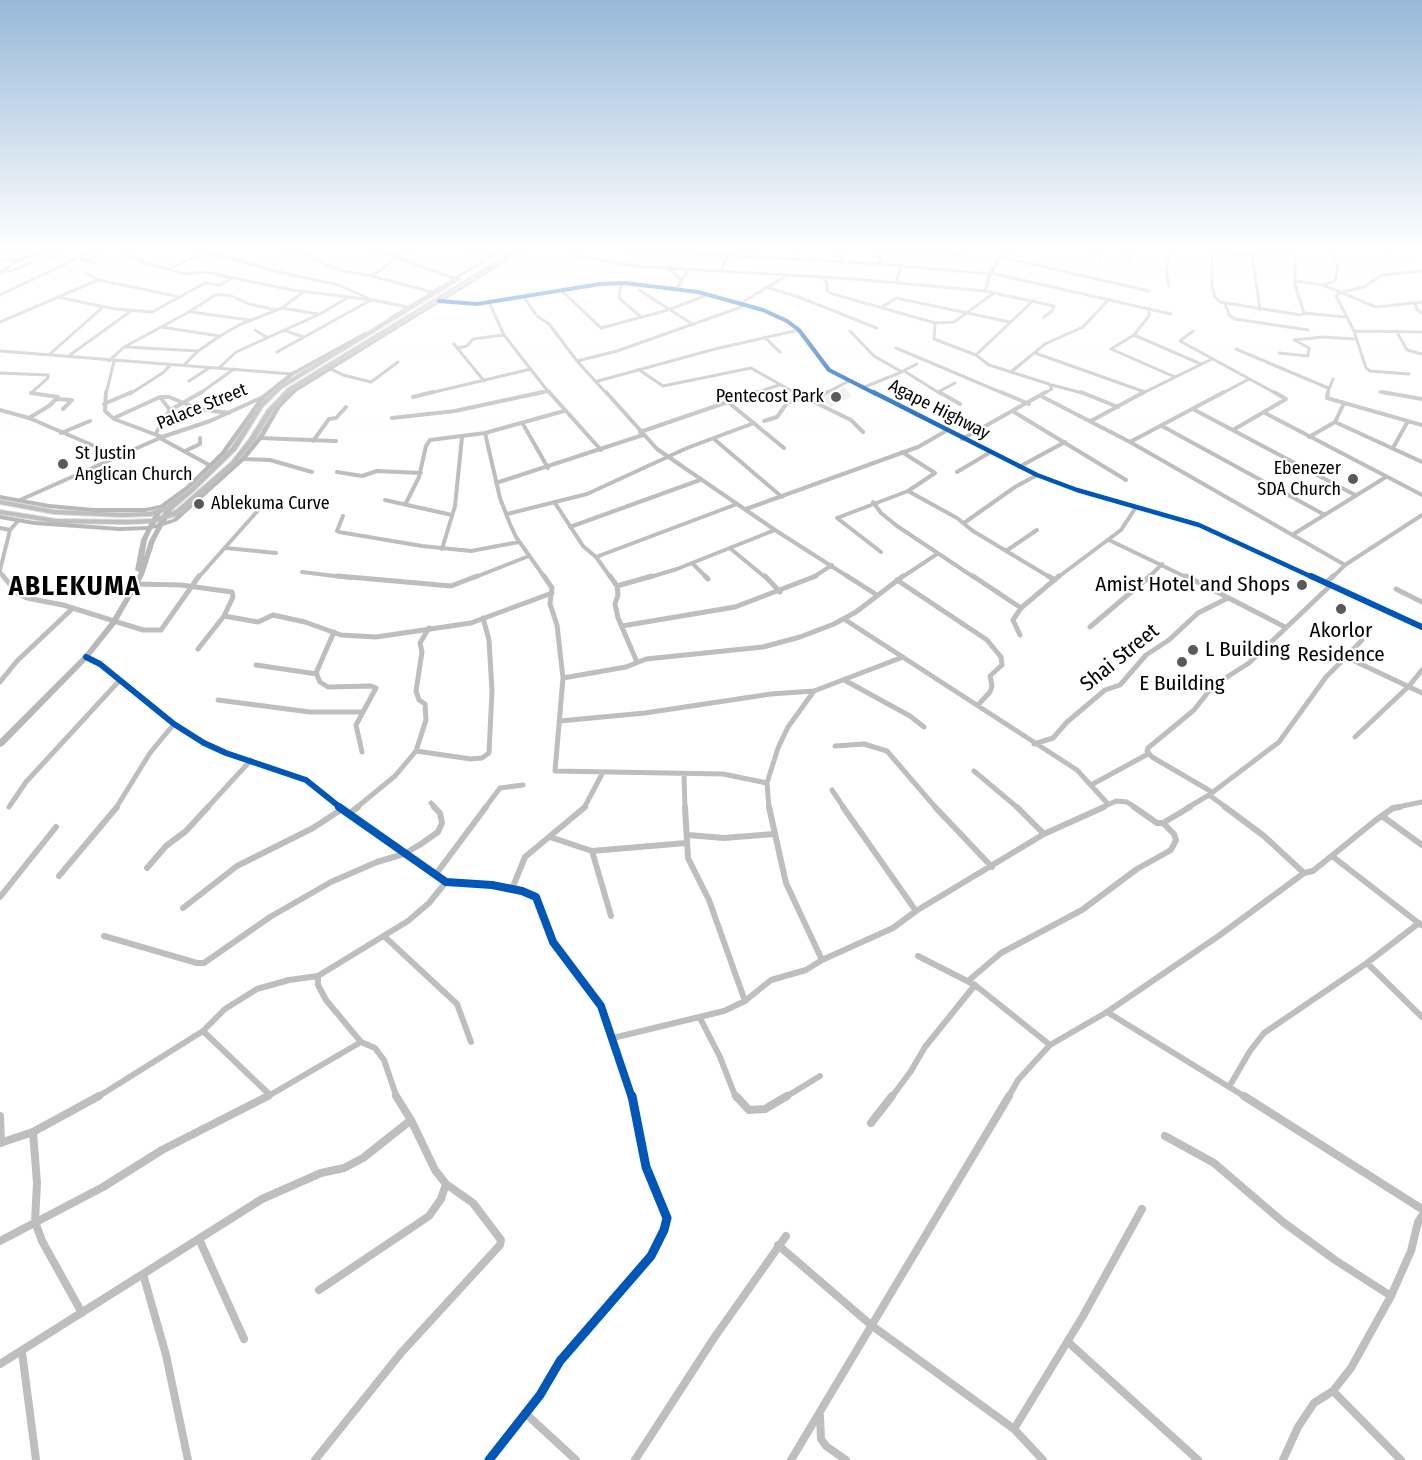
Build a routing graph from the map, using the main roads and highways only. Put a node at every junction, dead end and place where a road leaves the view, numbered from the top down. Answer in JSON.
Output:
{"nodes":[{"id":1,"x":402,"y":315,"type":"edge"},
{"id":2,"x":416,"y":315,"type":"edge"},
{"id":3,"x":185,"y":496,"type":"junction"},
{"id":4,"x":0,"y":502,"type":"edge"},
{"id":5,"x":0,"y":512,"type":"edge"},
{"id":6,"x":181,"y":513,"type":"junction"},
{"id":7,"x":142,"y":518,"type":"junction"},
{"id":8,"x":120,"y":529,"type":"road end"}],
"edges":[{"from":1,"to":3,"type":"main road"},
{"from":2,"to":6,"type":"main road"},
{"from":3,"to":6,"type":"main road"},
{"from":3,"to":7,"type":"main road"},
{"from":4,"to":7,"type":"main road"},
{"from":5,"to":7,"type":"main road"},
{"from":6,"to":7,"type":"main road"},
{"from":7,"to":8,"type":"main road"}]}
